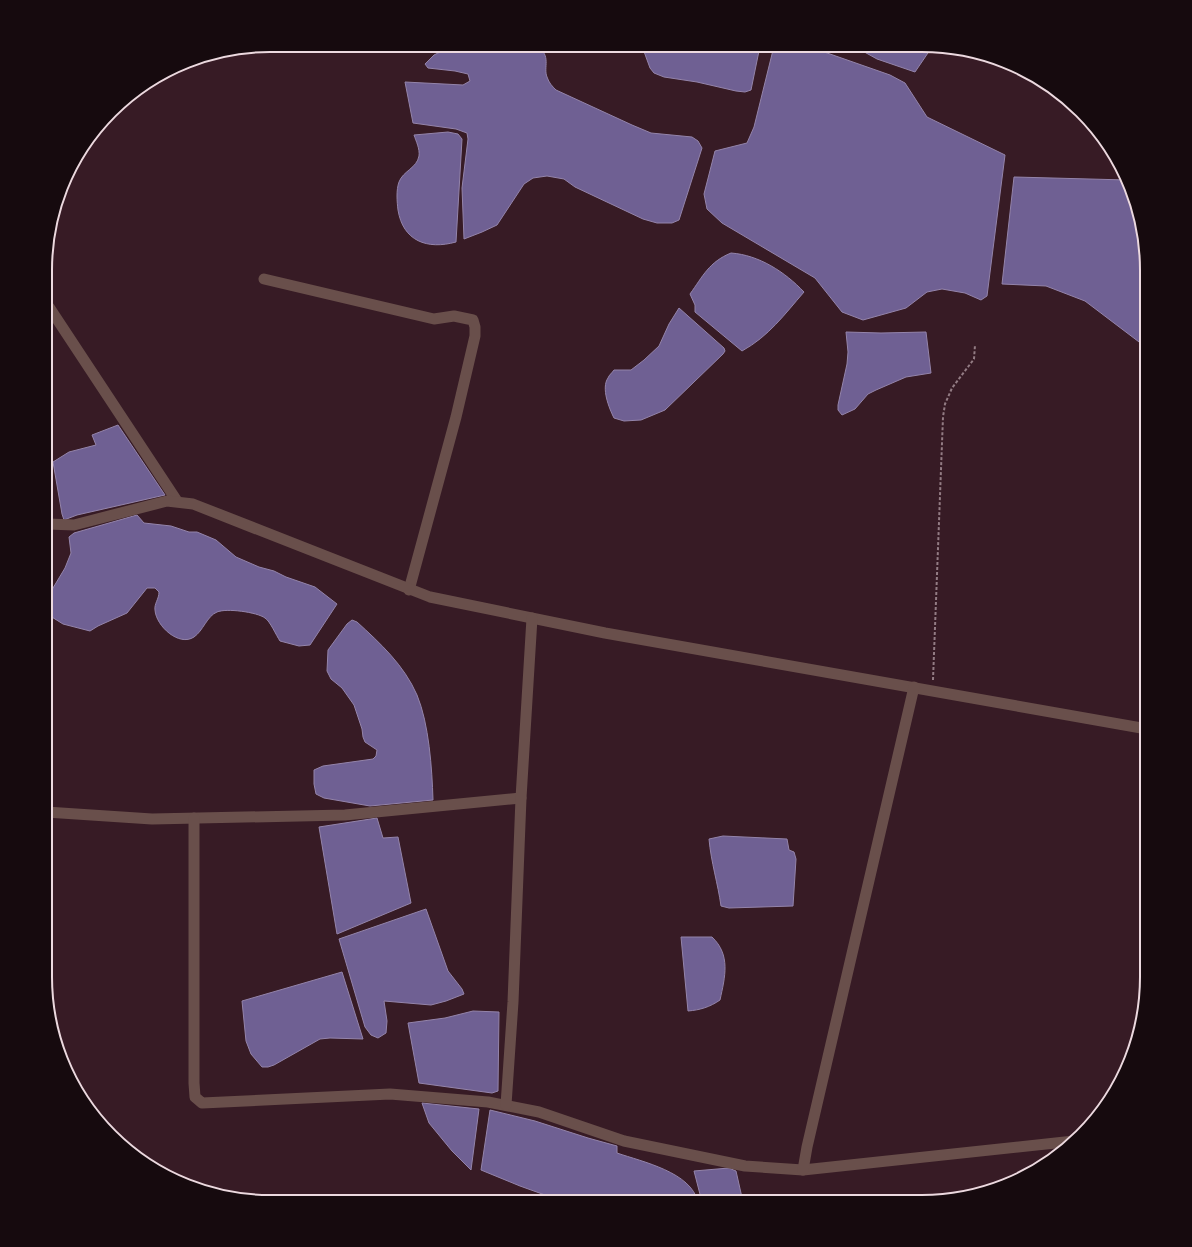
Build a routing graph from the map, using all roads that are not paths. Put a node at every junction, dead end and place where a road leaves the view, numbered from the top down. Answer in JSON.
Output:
{"nodes":[{"id":1,"x":264,"y":279,"type":"dead end"},
{"id":2,"x":52,"y":312,"type":"edge"},
{"id":3,"x":177,"y":501,"type":"junction"},
{"id":4,"x":52,"y":524,"type":"edge"},
{"id":5,"x":409,"y":590,"type":"junction"},
{"id":6,"x":532,"y":618,"type":"junction"},
{"id":7,"x":914,"y":687,"type":"junction"},
{"id":8,"x":1140,"y":728,"type":"edge"},
{"id":9,"x":521,"y":798,"type":"junction"},
{"id":10,"x":52,"y":812,"type":"edge"},
{"id":11,"x":194,"y":818,"type":"junction"},
{"id":12,"x":506,"y":1105,"type":"junction"},
{"id":13,"x":1065,"y":1142,"type":"edge"},
{"id":14,"x":803,"y":1170,"type":"junction"}],
"edges":[{"from":1,"to":5,"type":"street"},
{"from":2,"to":3,"type":"street"},
{"from":3,"to":4,"type":"street"},
{"from":3,"to":5,"type":"street"},
{"from":5,"to":6,"type":"street"},
{"from":6,"to":7,"type":"street"},
{"from":6,"to":9,"type":"street"},
{"from":7,"to":8,"type":"street"},
{"from":7,"to":14,"type":"street"},
{"from":9,"to":11,"type":"street"},
{"from":9,"to":12,"type":"street"},
{"from":10,"to":11,"type":"street"},
{"from":11,"to":12,"type":"street"},
{"from":12,"to":14,"type":"street"},
{"from":13,"to":14,"type":"street"}]}
